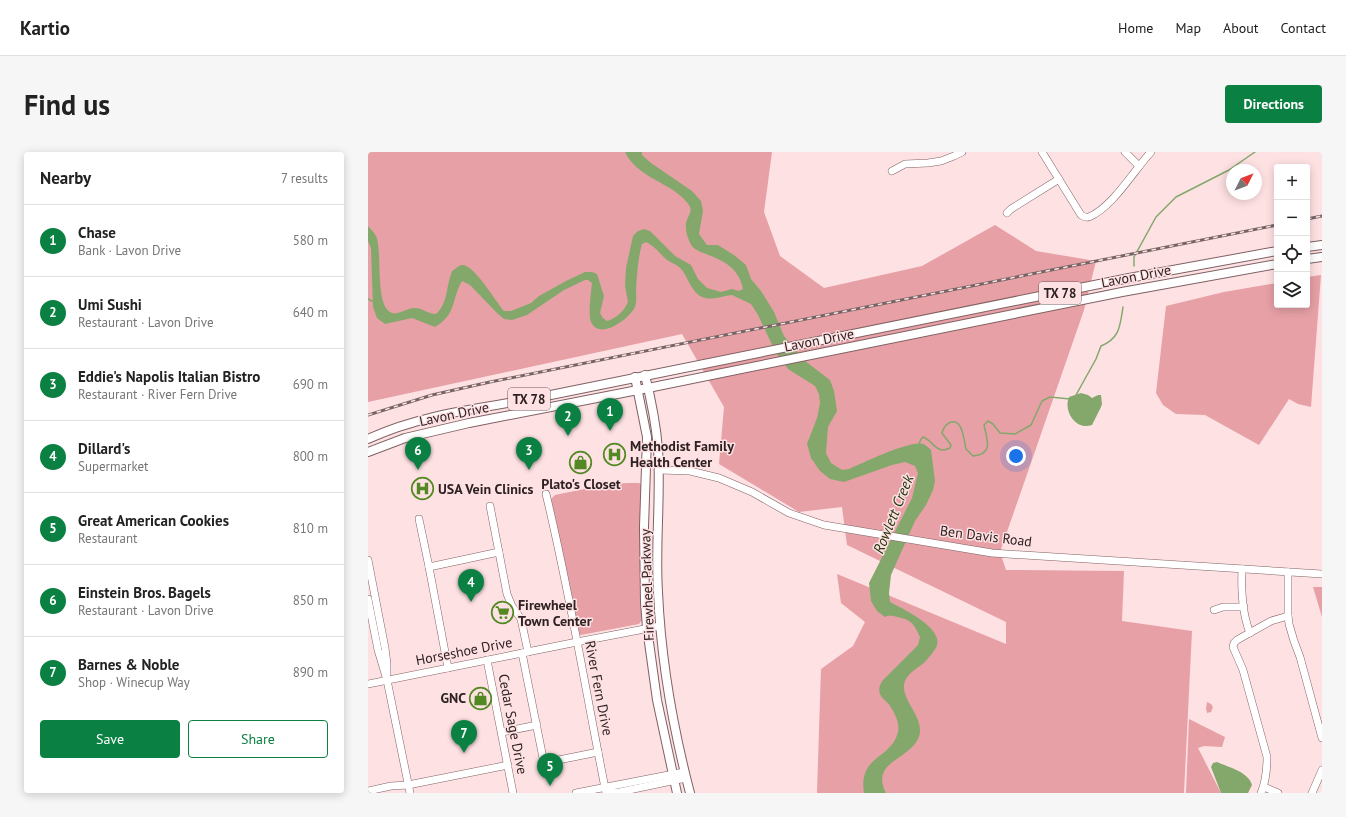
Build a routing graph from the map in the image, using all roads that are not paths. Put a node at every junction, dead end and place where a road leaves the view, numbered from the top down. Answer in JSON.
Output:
{"nodes":[{"id":1,"x":962,"y":152,"type":"edge"},
{"id":2,"x":1042,"y":152,"type":"edge"},
{"id":3,"x":1125,"y":152,"type":"edge"},
{"id":4,"x":1151,"y":152,"type":"edge"},
{"id":5,"x":1139,"y":166,"type":"junction"},
{"id":6,"x":892,"y":171,"type":"dead end"},
{"id":7,"x":1059,"y":179,"type":"junction"},
{"id":8,"x":1007,"y":213,"type":"dead end"},
{"id":9,"x":1322,"y":245,"type":"edge"},
{"id":10,"x":1310,"y":247,"type":"edge"},
{"id":11,"x":1274,"y":252,"type":"edge"},
{"id":12,"x":1322,"y":257,"type":"edge"},
{"id":13,"x":1310,"y":259,"type":"edge"},
{"id":14,"x":1274,"y":265,"type":"edge"},
{"id":15,"x":645,"y":375,"type":"junction"},
{"id":16,"x":635,"y":377,"type":"junction"},
{"id":17,"x":648,"y":388,"type":"junction"},
{"id":18,"x":576,"y":389,"type":"junction"},
{"id":19,"x":638,"y":390,"type":"junction"},
{"id":20,"x":528,"y":412,"type":"junction"},
{"id":21,"x":368,"y":439,"type":"edge"},
{"id":22,"x":368,"y":452,"type":"edge"},
{"id":23,"x":659,"y":470,"type":"junction"},
{"id":24,"x":646,"y":480,"type":"junction"},
{"id":25,"x":546,"y":494,"type":"dead end"},
{"id":26,"x":490,"y":506,"type":"dead end"},
{"id":27,"x":419,"y":519,"type":"dead end"},
{"id":28,"x":499,"y":552,"type":"junction"},
{"id":29,"x":656,"y":555,"type":"junction"},
{"id":30,"x":368,"y":560,"type":"edge"},
{"id":31,"x":429,"y":567,"type":"junction"},
{"id":32,"x":1242,"y":569,"type":"junction"},
{"id":33,"x":1288,"y":572,"type":"junction"},
{"id":34,"x":1322,"y":574,"type":"edge"},
{"id":35,"x":368,"y":599,"type":"edge"},
{"id":36,"x":1244,"y":607,"type":"junction"},
{"id":37,"x":1214,"y":610,"type":"dead end"},
{"id":38,"x":1288,"y":616,"type":"junction"},
{"id":39,"x":660,"y":626,"type":"junction"},
{"id":40,"x":647,"y":628,"type":"junction"},
{"id":41,"x":1250,"y":633,"type":"junction"},
{"id":42,"x":577,"y":642,"type":"junction"},
{"id":43,"x":525,"y":653,"type":"junction"},
{"id":44,"x":487,"y":660,"type":"junction"},
{"id":45,"x":448,"y":668,"type":"junction"},
{"id":46,"x":387,"y":680,"type":"junction"},
{"id":47,"x":368,"y":684,"type":"edge"},
{"id":48,"x":537,"y":725,"type":"junction"},
{"id":49,"x":502,"y":732,"type":"junction"},
{"id":50,"x":1322,"y":738,"type":"edge"},
{"id":51,"x":598,"y":752,"type":"junction"},
{"id":52,"x":508,"y":764,"type":"junction"},
{"id":53,"x":1322,"y":770,"type":"edge"},
{"id":54,"x":685,"y":775,"type":"junction"},
{"id":55,"x":674,"y":777,"type":"junction"},
{"id":56,"x":408,"y":785,"type":"junction"},
{"id":57,"x":605,"y":790,"type":"edge"},
{"id":58,"x":1262,"y":790,"type":"edge"},
{"id":59,"x":368,"y":791,"type":"edge"},
{"id":60,"x":410,"y":793,"type":"edge"},
{"id":61,"x":513,"y":793,"type":"edge"},
{"id":62,"x":576,"y":793,"type":"edge"},
{"id":63,"x":677,"y":793,"type":"edge"},
{"id":64,"x":690,"y":793,"type":"edge"},
{"id":65,"x":1278,"y":793,"type":"edge"},
{"id":66,"x":1312,"y":793,"type":"edge"}],
"edges":[{"from":1,"to":6,"type":"street"},
{"from":2,"to":7,"type":"street"},
{"from":3,"to":5,"type":"street"},
{"from":4,"to":5,"type":"street"},
{"from":5,"to":7,"type":"street"},
{"from":7,"to":8,"type":"street"},
{"from":9,"to":10,"type":"main road"},
{"from":11,"to":15,"type":"main road","name":"Lavon Drive","number":"TX 78"},
{"from":12,"to":13,"type":"main road"},
{"from":14,"to":17,"type":"main road","name":"Lavon Drive","number":"TX 78"},
{"from":15,"to":16,"type":"main road","name":"Lavon Drive","number":"TX 78"},
{"from":15,"to":17,"type":"main road","name":"Firewheel Parkway"},
{"from":16,"to":18,"type":"main road","name":"Lavon Drive","number":"TX 78"},
{"from":16,"to":19,"type":"main road","name":"Firewheel Parkway"},
{"from":17,"to":19,"type":"main road","name":"Lavon Drive","number":"TX 78"},
{"from":17,"to":23,"type":"main road","name":"Firewheel Parkway"},
{"from":18,"to":20,"type":"main road"},
{"from":18,"to":21,"type":"main road","name":"Lavon Drive","number":"TX 78"},
{"from":19,"to":20,"type":"main road","name":"Lavon Drive","number":"TX 78"},
{"from":19,"to":24,"type":"main road","name":"Firewheel Parkway"},
{"from":20,"to":22,"type":"main road","name":"Lavon Drive","number":"TX 78"},
{"from":23,"to":29,"type":"main road","name":"Firewheel Parkway"},
{"from":23,"to":32,"type":"street","name":"Ben Davis Road"},
{"from":24,"to":29,"type":"main road"},
{"from":24,"to":40,"type":"main road","name":"Firewheel Parkway"},
{"from":25,"to":42,"type":"street","name":"River Fern Drive"},
{"from":26,"to":28,"type":"street"},
{"from":27,"to":31,"type":"street"},
{"from":28,"to":31,"type":"street"},
{"from":28,"to":43,"type":"street"},
{"from":29,"to":39,"type":"main road","name":"Firewheel Parkway"},
{"from":30,"to":46,"type":"street"},
{"from":31,"to":45,"type":"street"},
{"from":32,"to":33,"type":"street","name":"Ben Davis Road"},
{"from":32,"to":36,"type":"street"},
{"from":33,"to":34,"type":"street","name":"Ben Davis Road"},
{"from":33,"to":38,"type":"street"},
{"from":35,"to":46,"type":"street"},
{"from":36,"to":37,"type":"street"},
{"from":36,"to":41,"type":"street"},
{"from":38,"to":41,"type":"street"},
{"from":38,"to":50,"type":"street"},
{"from":39,"to":40,"type":"street","name":"Horseshoe Drive"},
{"from":39,"to":54,"type":"main road","name":"Firewheel Parkway"},
{"from":40,"to":42,"type":"street","name":"Horseshoe Drive"},
{"from":40,"to":55,"type":"main road","name":"Firewheel Parkway"},
{"from":41,"to":58,"type":"street"},
{"from":42,"to":43,"type":"street","name":"Horseshoe Drive"},
{"from":42,"to":51,"type":"street","name":"River Fern Drive"},
{"from":43,"to":44,"type":"street","name":"Horseshoe Drive"},
{"from":43,"to":48,"type":"street"},
{"from":44,"to":45,"type":"street","name":"Horseshoe Drive"},
{"from":44,"to":49,"type":"street","name":"Cedar Sage Drive"},
{"from":45,"to":46,"type":"street","name":"Horseshoe Drive"},
{"from":46,"to":47,"type":"street","name":"Horseshoe Drive"},
{"from":46,"to":56,"type":"street"},
{"from":48,"to":49,"type":"street"},
{"from":48,"to":51,"type":"street"},
{"from":49,"to":52,"type":"street","name":"Cedar Sage Drive"},
{"from":51,"to":57,"type":"street","name":"River Fern Drive"},
{"from":52,"to":56,"type":"street"},
{"from":52,"to":61,"type":"street","name":"Cedar Sage Drive"},
{"from":53,"to":66,"type":"street"},
{"from":54,"to":55,"type":"street"},
{"from":54,"to":64,"type":"main road","name":"Firewheel Parkway"},
{"from":55,"to":57,"type":"street"},
{"from":55,"to":63,"type":"main road","name":"Firewheel Parkway"},
{"from":56,"to":59,"type":"street"},
{"from":56,"to":60,"type":"street"},
{"from":57,"to":62,"type":"street"},
{"from":58,"to":65,"type":"street"}]}
